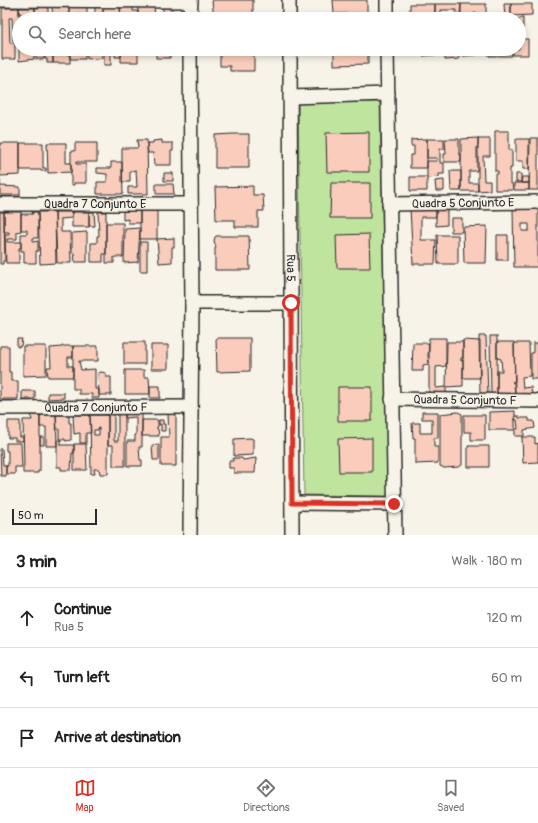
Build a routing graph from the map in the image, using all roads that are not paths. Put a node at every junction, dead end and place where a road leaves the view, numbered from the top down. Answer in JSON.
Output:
{"nodes":[{"id":1,"x":0,"y":0,"type":"edge"},
{"id":2,"x":190,"y":0,"type":"edge"},
{"id":3,"x":289,"y":0,"type":"edge"},
{"id":4,"x":387,"y":0,"type":"edge"},
{"id":5,"x":190,"y":12,"type":"edge"},
{"id":6,"x":289,"y":12,"type":"edge"},
{"id":7,"x":387,"y":12,"type":"edge"},
{"id":8,"x":190,"y":56,"type":"edge"},
{"id":9,"x":290,"y":56,"type":"edge"},
{"id":10,"x":387,"y":56,"type":"edge"},
{"id":11,"x":388,"y":94,"type":"junction"},
{"id":12,"x":290,"y":97,"type":"junction"},
{"id":13,"x":538,"y":202,"type":"edge"},
{"id":14,"x":0,"y":204,"type":"edge"},
{"id":15,"x":191,"y":204,"type":"junction"},
{"id":16,"x":389,"y":204,"type":"junction"},
{"id":17,"x":192,"y":303,"type":"junction"},
{"id":18,"x":291,"y":303,"type":"junction"},
{"id":19,"x":392,"y":399,"type":"junction"},
{"id":20,"x":538,"y":401,"type":"edge"},
{"id":21,"x":191,"y":407,"type":"junction"},
{"id":22,"x":0,"y":408,"type":"edge"},
{"id":23,"x":292,"y":503,"type":"junction"},
{"id":24,"x":394,"y":504,"type":"junction"},
{"id":25,"x":190,"y":535,"type":"edge"},
{"id":26,"x":292,"y":535,"type":"edge"},
{"id":27,"x":395,"y":535,"type":"edge"}],
"edges":[{"from":1,"to":2,"type":"street"},
{"from":2,"to":5,"type":"street"},
{"from":3,"to":6,"type":"street"},
{"from":4,"to":7,"type":"street"},
{"from":8,"to":15,"type":"street"},
{"from":9,"to":12,"type":"street","name":"Rua 5"},
{"from":10,"to":11,"type":"street"},
{"from":11,"to":12,"type":"street"},
{"from":11,"to":16,"type":"street"},
{"from":12,"to":18,"type":"street","name":"Rua 5"},
{"from":13,"to":16,"type":"street","name":"Quadra 5 Conjunto E"},
{"from":14,"to":15,"type":"street","name":"Quadra 7 Conjunto E"},
{"from":15,"to":17,"type":"street"},
{"from":16,"to":19,"type":"street"},
{"from":17,"to":18,"type":"street"},
{"from":17,"to":21,"type":"street"},
{"from":18,"to":23,"type":"street","name":"Rua 5"},
{"from":19,"to":20,"type":"street","name":"Quadra 5 Conjunto F"},
{"from":19,"to":24,"type":"street"},
{"from":21,"to":22,"type":"street","name":"Quadra 7 Conjunto F"},
{"from":21,"to":25,"type":"street"},
{"from":23,"to":24,"type":"street"},
{"from":23,"to":26,"type":"street","name":"Rua 5"},
{"from":24,"to":27,"type":"street"}]}
